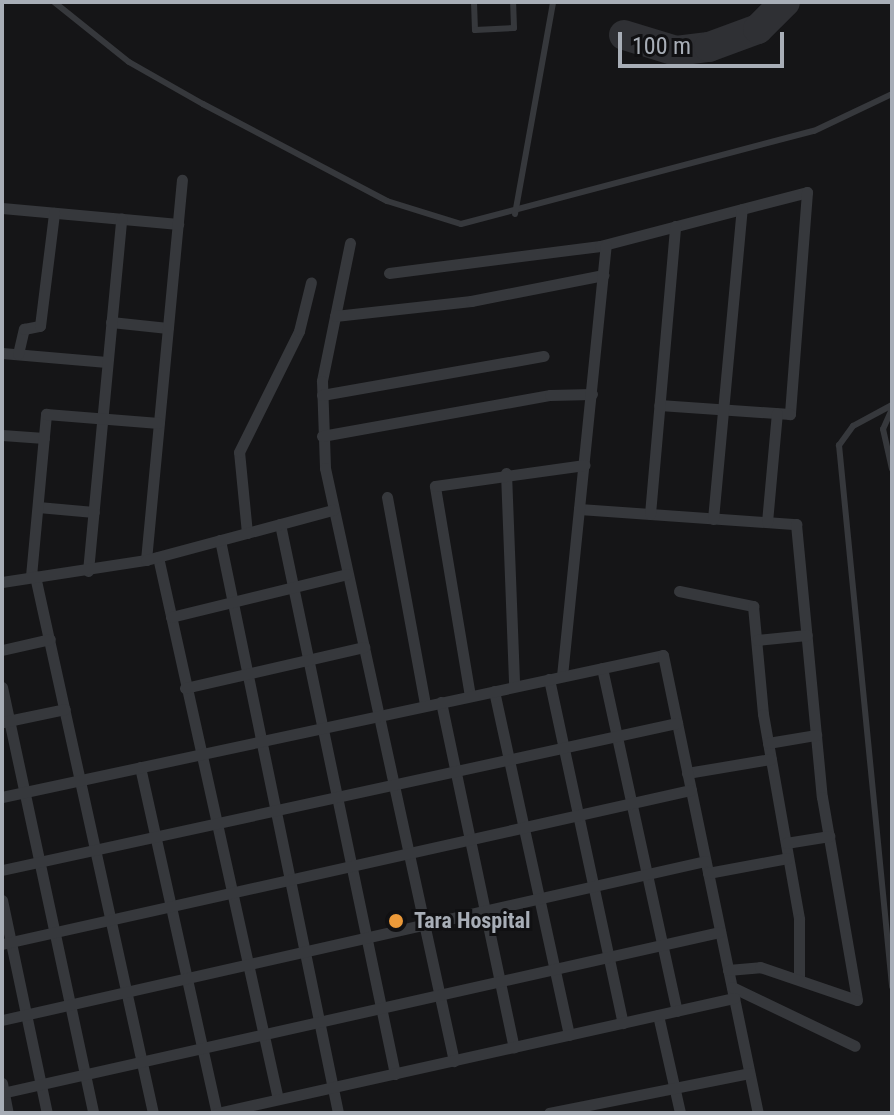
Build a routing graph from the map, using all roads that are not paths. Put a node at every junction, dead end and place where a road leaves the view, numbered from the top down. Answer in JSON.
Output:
{"nodes":[{"id":1,"x":54,"y":2,"type":"edge"},
{"id":2,"x":474,"y":2,"type":"edge"},
{"id":3,"x":513,"y":2,"type":"edge"},
{"id":4,"x":553,"y":2,"type":"edge"},
{"id":5,"x":892,"y":94,"type":"edge"},
{"id":6,"x":182,"y":180,"type":"dead end"},
{"id":7,"x":2,"y":208,"type":"edge"},
{"id":8,"x":742,"y":209,"type":"junction"},
{"id":9,"x":54,"y":213,"type":"junction"},
{"id":10,"x":515,"y":214,"type":"junction"},
{"id":11,"x":121,"y":219,"type":"junction"},
{"id":12,"x":178,"y":224,"type":"junction"},
{"id":13,"x":675,"y":226,"type":"junction"},
{"id":14,"x":350,"y":243,"type":"dead end"},
{"id":15,"x":606,"y":245,"type":"junction"},
{"id":16,"x":389,"y":273,"type":"dead end"},
{"id":17,"x":603,"y":275,"type":"junction"},
{"id":18,"x":311,"y":282,"type":"dead end"},
{"id":19,"x":335,"y":316,"type":"junction"},
{"id":20,"x":111,"y":322,"type":"junction"},
{"id":21,"x":168,"y":328,"type":"junction"},
{"id":22,"x":2,"y":353,"type":"edge"},
{"id":23,"x":18,"y":354,"type":"junction"},
{"id":24,"x":544,"y":356,"type":"dead end"},
{"id":25,"x":107,"y":362,"type":"junction"},
{"id":26,"x":592,"y":394,"type":"junction"},
{"id":27,"x":322,"y":395,"type":"junction"},
{"id":28,"x":659,"y":405,"type":"junction"},
{"id":29,"x":892,"y":407,"type":"edge"},
{"id":30,"x":723,"y":409,"type":"junction"},
{"id":31,"x":777,"y":413,"type":"junction"},
{"id":32,"x":102,"y":419,"type":"junction"},
{"id":33,"x":159,"y":423,"type":"junction"},
{"id":34,"x":2,"y":435,"type":"edge"},
{"id":35,"x":322,"y":436,"type":"junction"},
{"id":36,"x":44,"y":438,"type":"junction"},
{"id":37,"x":585,"y":465,"type":"junction"},
{"id":38,"x":892,"y":469,"type":"edge"},
{"id":39,"x":506,"y":473,"type":"junction"},
{"id":40,"x":387,"y":497,"type":"dead end"},
{"id":41,"x":38,"y":507,"type":"junction"},
{"id":42,"x":579,"y":509,"type":"junction"},
{"id":43,"x":333,"y":510,"type":"junction"},
{"id":44,"x":94,"y":512,"type":"junction"},
{"id":45,"x":650,"y":514,"type":"junction"},
{"id":46,"x":713,"y":519,"type":"junction"},
{"id":47,"x":767,"y":522,"type":"junction"},
{"id":48,"x":280,"y":524,"type":"junction"},
{"id":49,"x":247,"y":533,"type":"junction"},
{"id":50,"x":220,"y":540,"type":"junction"},
{"id":51,"x":158,"y":557,"type":"junction"},
{"id":52,"x":146,"y":560,"type":"junction"},
{"id":53,"x":88,"y":571,"type":"junction"},
{"id":54,"x":347,"y":574,"type":"junction"},
{"id":55,"x":33,"y":576,"type":"junction"},
{"id":56,"x":2,"y":582,"type":"edge"},
{"id":57,"x":293,"y":587,"type":"junction"},
{"id":58,"x":679,"y":591,"type":"dead end"},
{"id":59,"x":232,"y":602,"type":"junction"},
{"id":60,"x":171,"y":617,"type":"junction"},
{"id":61,"x":807,"y":635,"type":"junction"},
{"id":62,"x":50,"y":639,"type":"junction"},
{"id":63,"x":757,"y":640,"type":"junction"},
{"id":64,"x":364,"y":647,"type":"junction"},
{"id":65,"x":2,"y":650,"type":"edge"},
{"id":66,"x":308,"y":660,"type":"junction"},
{"id":67,"x":602,"y":668,"type":"junction"},
{"id":68,"x":247,"y":674,"type":"junction"},
{"id":69,"x":562,"y":676,"type":"junction"},
{"id":70,"x":549,"y":679,"type":"junction"},
{"id":71,"x":514,"y":686,"type":"junction"},
{"id":72,"x":2,"y":687,"type":"edge"},
{"id":73,"x":185,"y":688,"type":"junction"},
{"id":74,"x":494,"y":691,"type":"junction"},
{"id":75,"x":470,"y":696,"type":"junction"},
{"id":76,"x":441,"y":702,"type":"junction"},
{"id":77,"x":425,"y":705,"type":"junction"},
{"id":78,"x":65,"y":709,"type":"junction"},
{"id":79,"x":379,"y":715,"type":"junction"},
{"id":80,"x":6,"y":722,"type":"edge"},
{"id":81,"x":677,"y":723,"type":"junction"},
{"id":82,"x":322,"y":727,"type":"junction"},
{"id":83,"x":816,"y":735,"type":"junction"},
{"id":84,"x":617,"y":736,"type":"junction"},
{"id":85,"x":261,"y":740,"type":"junction"},
{"id":86,"x":768,"y":743,"type":"junction"},
{"id":87,"x":564,"y":747,"type":"junction"},
{"id":88,"x":199,"y":754,"type":"junction"},
{"id":89,"x":509,"y":759,"type":"junction"},
{"id":90,"x":771,"y":759,"type":"junction"},
{"id":91,"x":140,"y":767,"type":"junction"},
{"id":92,"x":455,"y":771,"type":"junction"},
{"id":93,"x":687,"y":773,"type":"junction"},
{"id":94,"x":81,"y":780,"type":"junction"},
{"id":95,"x":394,"y":785,"type":"junction"},
{"id":96,"x":691,"y":790,"type":"junction"},
{"id":97,"x":24,"y":792,"type":"junction"},
{"id":98,"x":2,"y":797,"type":"edge"},
{"id":99,"x":337,"y":797,"type":"junction"},
{"id":100,"x":631,"y":803,"type":"junction"},
{"id":101,"x":275,"y":811,"type":"junction"},
{"id":102,"x":578,"y":815,"type":"junction"},
{"id":103,"x":215,"y":824,"type":"junction"},
{"id":104,"x":524,"y":827,"type":"junction"},
{"id":105,"x":829,"y":836,"type":"junction"},
{"id":106,"x":156,"y":837,"type":"junction"},
{"id":107,"x":470,"y":839,"type":"junction"},
{"id":108,"x":786,"y":843,"type":"junction"},
{"id":109,"x":96,"y":850,"type":"junction"},
{"id":110,"x":409,"y":853,"type":"junction"},
{"id":111,"x":788,"y":858,"type":"junction"},
{"id":112,"x":39,"y":862,"type":"junction"},
{"id":113,"x":352,"y":866,"type":"junction"},
{"id":114,"x":707,"y":867,"type":"junction"},
{"id":115,"x":2,"y":870,"type":"edge"},
{"id":116,"x":647,"y":874,"type":"junction"},
{"id":117,"x":290,"y":880,"type":"junction"},
{"id":118,"x":594,"y":886,"type":"junction"},
{"id":119,"x":231,"y":893,"type":"junction"},
{"id":120,"x":540,"y":898,"type":"junction"},
{"id":121,"x":2,"y":900,"type":"edge"},
{"id":122,"x":171,"y":906,"type":"junction"},
{"id":123,"x":485,"y":911,"type":"junction"},
{"id":124,"x":111,"y":920,"type":"junction"},
{"id":125,"x":424,"y":925,"type":"junction"},
{"id":126,"x":720,"y":932,"type":"junction"},
{"id":127,"x":54,"y":933,"type":"junction"},
{"id":128,"x":366,"y":938,"type":"junction"},
{"id":129,"x":6,"y":943,"type":"edge"},
{"id":130,"x":662,"y":945,"type":"junction"},
{"id":131,"x":304,"y":952,"type":"junction"},
{"id":132,"x":609,"y":957,"type":"junction"},
{"id":133,"x":247,"y":965,"type":"junction"},
{"id":134,"x":555,"y":969,"type":"junction"},
{"id":135,"x":728,"y":970,"type":"junction"},
{"id":136,"x":799,"y":977,"type":"junction"},
{"id":137,"x":187,"y":978,"type":"junction"},
{"id":138,"x":500,"y":981,"type":"junction"},
{"id":139,"x":892,"y":986,"type":"edge"},
{"id":140,"x":127,"y":992,"type":"junction"},
{"id":141,"x":733,"y":993,"type":"junction"},
{"id":142,"x":439,"y":995,"type":"junction"},
{"id":143,"x":70,"y":1005,"type":"junction"},
{"id":144,"x":381,"y":1007,"type":"junction"},
{"id":145,"x":677,"y":1011,"type":"junction"},
{"id":146,"x":26,"y":1015,"type":"junction"},
{"id":147,"x":658,"y":1015,"type":"junction"},
{"id":148,"x":2,"y":1020,"type":"edge"},
{"id":149,"x":319,"y":1022,"type":"junction"},
{"id":150,"x":623,"y":1023,"type":"junction"},
{"id":151,"x":263,"y":1034,"type":"junction"},
{"id":152,"x":569,"y":1035,"type":"junction"},
{"id":153,"x":855,"y":1046,"type":"dead end"},
{"id":154,"x":514,"y":1047,"type":"junction"},
{"id":155,"x":202,"y":1048,"type":"junction"},
{"id":156,"x":142,"y":1061,"type":"junction"},
{"id":157,"x":454,"y":1061,"type":"junction"},
{"id":158,"x":749,"y":1073,"type":"junction"},
{"id":159,"x":85,"y":1074,"type":"junction"},
{"id":160,"x":395,"y":1074,"type":"junction"},
{"id":161,"x":41,"y":1084,"type":"junction"},
{"id":162,"x":332,"y":1087,"type":"junction"},
{"id":163,"x":675,"y":1088,"type":"junction"},
{"id":164,"x":3,"y":1089,"type":"edge"},
{"id":165,"x":278,"y":1099,"type":"junction"},
{"id":166,"x":8,"y":1113,"type":"edge"},
{"id":167,"x":47,"y":1113,"type":"edge"},
{"id":168,"x":93,"y":1113,"type":"edge"},
{"id":169,"x":153,"y":1113,"type":"edge"},
{"id":170,"x":217,"y":1113,"type":"edge"},
{"id":171,"x":338,"y":1113,"type":"edge"},
{"id":172,"x":549,"y":1113,"type":"edge"},
{"id":173,"x":680,"y":1113,"type":"edge"},
{"id":174,"x":758,"y":1113,"type":"edge"}],
"edges":[{"from":1,"to":10,"type":"lane"},
{"from":2,"to":3,"type":"lane"},
{"from":4,"to":10,"type":"lane"},
{"from":5,"to":10,"type":"lane"},
{"from":6,"to":12,"type":"street"},
{"from":7,"to":9,"type":"street"},
{"from":8,"to":13,"type":"street"},
{"from":8,"to":30,"type":"street"},
{"from":8,"to":31,"type":"street"},
{"from":9,"to":11,"type":"street"},
{"from":9,"to":23,"type":"street"},
{"from":11,"to":12,"type":"street"},
{"from":11,"to":20,"type":"street"},
{"from":12,"to":21,"type":"street"},
{"from":13,"to":15,"type":"street"},
{"from":13,"to":28,"type":"street"},
{"from":14,"to":19,"type":"street"},
{"from":15,"to":16,"type":"street"},
{"from":15,"to":17,"type":"street"},
{"from":17,"to":19,"type":"street"},
{"from":17,"to":26,"type":"street"},
{"from":18,"to":49,"type":"street"},
{"from":19,"to":27,"type":"street"},
{"from":20,"to":21,"type":"street"},
{"from":20,"to":25,"type":"street"},
{"from":21,"to":33,"type":"street"},
{"from":22,"to":23,"type":"street"},
{"from":23,"to":25,"type":"street"},
{"from":24,"to":27,"type":"street"},
{"from":25,"to":32,"type":"street"},
{"from":26,"to":35,"type":"street"},
{"from":26,"to":37,"type":"street"},
{"from":27,"to":35,"type":"street"},
{"from":28,"to":30,"type":"street"},
{"from":28,"to":45,"type":"street"},
{"from":29,"to":38,"type":"lane"},
{"from":29,"to":139,"type":"lane"},
{"from":30,"to":31,"type":"street"},
{"from":30,"to":46,"type":"street"},
{"from":31,"to":47,"type":"street"},
{"from":32,"to":33,"type":"street"},
{"from":32,"to":36,"type":"street"},
{"from":32,"to":44,"type":"street"},
{"from":33,"to":52,"type":"street"},
{"from":34,"to":36,"type":"street"},
{"from":35,"to":43,"type":"street"},
{"from":36,"to":41,"type":"street"},
{"from":37,"to":39,"type":"street"},
{"from":37,"to":42,"type":"street"},
{"from":39,"to":71,"type":"street"},
{"from":39,"to":75,"type":"street"},
{"from":40,"to":77,"type":"street"},
{"from":41,"to":44,"type":"street"},
{"from":41,"to":55,"type":"street"},
{"from":42,"to":45,"type":"street"},
{"from":42,"to":69,"type":"street"},
{"from":43,"to":48,"type":"street"},
{"from":43,"to":54,"type":"street"},
{"from":44,"to":53,"type":"street"},
{"from":45,"to":46,"type":"street"},
{"from":46,"to":47,"type":"street"},
{"from":47,"to":61,"type":"street"},
{"from":48,"to":49,"type":"street"},
{"from":48,"to":57,"type":"street"},
{"from":49,"to":50,"type":"street"},
{"from":50,"to":51,"type":"street"},
{"from":50,"to":59,"type":"street"},
{"from":51,"to":52,"type":"street"},
{"from":51,"to":60,"type":"street"},
{"from":52,"to":53,"type":"street"},
{"from":53,"to":55,"type":"street"},
{"from":54,"to":57,"type":"street"},
{"from":54,"to":64,"type":"street"},
{"from":55,"to":56,"type":"street"},
{"from":55,"to":62,"type":"street"},
{"from":57,"to":59,"type":"street"},
{"from":57,"to":66,"type":"street"},
{"from":58,"to":63,"type":"street"},
{"from":59,"to":60,"type":"street"},
{"from":59,"to":68,"type":"street"},
{"from":60,"to":73,"type":"street"},
{"from":61,"to":63,"type":"street"},
{"from":61,"to":83,"type":"street"},
{"from":62,"to":65,"type":"street"},
{"from":62,"to":78,"type":"street"},
{"from":63,"to":86,"type":"street"},
{"from":64,"to":66,"type":"street"},
{"from":64,"to":79,"type":"street"},
{"from":66,"to":68,"type":"street"},
{"from":66,"to":82,"type":"street"},
{"from":67,"to":69,"type":"street"},
{"from":67,"to":81,"type":"street"},
{"from":67,"to":84,"type":"street"},
{"from":68,"to":73,"type":"street"},
{"from":68,"to":85,"type":"street"},
{"from":69,"to":70,"type":"street"},
{"from":70,"to":71,"type":"street"},
{"from":70,"to":87,"type":"street"},
{"from":71,"to":74,"type":"street"},
{"from":72,"to":80,"type":"street"},
{"from":73,"to":88,"type":"street"},
{"from":74,"to":75,"type":"street"},
{"from":74,"to":89,"type":"street"},
{"from":75,"to":76,"type":"street"},
{"from":76,"to":77,"type":"street"},
{"from":76,"to":92,"type":"street"},
{"from":77,"to":79,"type":"street"},
{"from":78,"to":80,"type":"street"},
{"from":78,"to":94,"type":"street"},
{"from":79,"to":82,"type":"street"},
{"from":79,"to":95,"type":"street"},
{"from":80,"to":97,"type":"street"},
{"from":81,"to":84,"type":"street"},
{"from":81,"to":93,"type":"street"},
{"from":82,"to":85,"type":"street"},
{"from":82,"to":99,"type":"street"},
{"from":83,"to":86,"type":"street"},
{"from":83,"to":105,"type":"street"},
{"from":84,"to":87,"type":"street"},
{"from":84,"to":100,"type":"street"},
{"from":85,"to":88,"type":"street"},
{"from":85,"to":101,"type":"street"},
{"from":86,"to":90,"type":"street"},
{"from":87,"to":89,"type":"street"},
{"from":87,"to":102,"type":"street"},
{"from":88,"to":91,"type":"street"},
{"from":88,"to":103,"type":"street"},
{"from":89,"to":92,"type":"street"},
{"from":89,"to":104,"type":"street"},
{"from":90,"to":93,"type":"street"},
{"from":90,"to":108,"type":"street"},
{"from":91,"to":94,"type":"street"},
{"from":91,"to":106,"type":"street"},
{"from":92,"to":95,"type":"street"},
{"from":92,"to":107,"type":"street"},
{"from":93,"to":96,"type":"street"},
{"from":94,"to":97,"type":"street"},
{"from":94,"to":109,"type":"street"},
{"from":95,"to":99,"type":"street"},
{"from":95,"to":110,"type":"street"},
{"from":96,"to":100,"type":"street"},
{"from":96,"to":114,"type":"street"},
{"from":97,"to":98,"type":"street"},
{"from":97,"to":112,"type":"street"},
{"from":99,"to":101,"type":"street"},
{"from":99,"to":113,"type":"street"},
{"from":100,"to":102,"type":"street"},
{"from":100,"to":116,"type":"street"},
{"from":101,"to":103,"type":"street"},
{"from":101,"to":117,"type":"street"},
{"from":102,"to":104,"type":"street"},
{"from":102,"to":118,"type":"street"},
{"from":103,"to":106,"type":"street"},
{"from":103,"to":119,"type":"street"},
{"from":104,"to":107,"type":"street"},
{"from":104,"to":120,"type":"street"},
{"from":105,"to":108,"type":"street"},
{"from":105,"to":136,"type":"street"},
{"from":106,"to":109,"type":"street"},
{"from":106,"to":122,"type":"street"},
{"from":107,"to":110,"type":"street"},
{"from":107,"to":123,"type":"street"},
{"from":108,"to":111,"type":"street"},
{"from":109,"to":112,"type":"street"},
{"from":109,"to":124,"type":"street"},
{"from":110,"to":113,"type":"street"},
{"from":110,"to":125,"type":"street"},
{"from":111,"to":114,"type":"street"},
{"from":111,"to":136,"type":"street"},
{"from":112,"to":115,"type":"street"},
{"from":112,"to":127,"type":"street"},
{"from":113,"to":117,"type":"street"},
{"from":113,"to":128,"type":"street"},
{"from":114,"to":116,"type":"street"},
{"from":114,"to":126,"type":"street"},
{"from":116,"to":118,"type":"street"},
{"from":116,"to":130,"type":"street"},
{"from":117,"to":119,"type":"street"},
{"from":117,"to":131,"type":"street"},
{"from":118,"to":120,"type":"street"},
{"from":118,"to":132,"type":"street"},
{"from":119,"to":122,"type":"street"},
{"from":119,"to":133,"type":"street"},
{"from":120,"to":123,"type":"street"},
{"from":120,"to":134,"type":"street"},
{"from":121,"to":129,"type":"street"},
{"from":122,"to":124,"type":"street"},
{"from":122,"to":137,"type":"street"},
{"from":123,"to":125,"type":"street"},
{"from":123,"to":138,"type":"street"},
{"from":124,"to":127,"type":"street"},
{"from":124,"to":140,"type":"street"},
{"from":125,"to":128,"type":"street"},
{"from":125,"to":142,"type":"street"},
{"from":126,"to":130,"type":"street"},
{"from":126,"to":135,"type":"street"},
{"from":127,"to":129,"type":"street"},
{"from":127,"to":143,"type":"street"},
{"from":128,"to":131,"type":"street"},
{"from":128,"to":144,"type":"street"},
{"from":129,"to":146,"type":"street"},
{"from":130,"to":132,"type":"street"},
{"from":130,"to":145,"type":"street"},
{"from":131,"to":133,"type":"street"},
{"from":131,"to":149,"type":"street"},
{"from":132,"to":134,"type":"street"},
{"from":132,"to":150,"type":"street"},
{"from":133,"to":137,"type":"street"},
{"from":133,"to":151,"type":"street"},
{"from":134,"to":138,"type":"street"},
{"from":134,"to":152,"type":"street"},
{"from":135,"to":136,"type":"street"},
{"from":135,"to":141,"type":"street"},
{"from":137,"to":140,"type":"street"},
{"from":137,"to":155,"type":"street"},
{"from":138,"to":142,"type":"street"},
{"from":138,"to":154,"type":"street"},
{"from":140,"to":143,"type":"street"},
{"from":140,"to":156,"type":"street"},
{"from":141,"to":145,"type":"street"},
{"from":141,"to":153,"type":"street"},
{"from":141,"to":158,"type":"street"},
{"from":142,"to":144,"type":"street"},
{"from":142,"to":157,"type":"street"},
{"from":143,"to":146,"type":"street"},
{"from":143,"to":159,"type":"street"},
{"from":144,"to":149,"type":"street"},
{"from":144,"to":160,"type":"street"},
{"from":145,"to":147,"type":"street"},
{"from":146,"to":148,"type":"street"},
{"from":146,"to":161,"type":"street"},
{"from":147,"to":150,"type":"street"},
{"from":147,"to":163,"type":"street"},
{"from":149,"to":151,"type":"street"},
{"from":149,"to":162,"type":"street"},
{"from":150,"to":152,"type":"street"},
{"from":151,"to":155,"type":"street"},
{"from":151,"to":165,"type":"street"},
{"from":152,"to":154,"type":"street"},
{"from":154,"to":157,"type":"street"},
{"from":155,"to":156,"type":"street"},
{"from":155,"to":170,"type":"street"},
{"from":156,"to":159,"type":"street"},
{"from":156,"to":169,"type":"street"},
{"from":157,"to":160,"type":"street"},
{"from":158,"to":163,"type":"street"},
{"from":158,"to":174,"type":"street"},
{"from":159,"to":161,"type":"street"},
{"from":159,"to":168,"type":"street"},
{"from":160,"to":162,"type":"street"},
{"from":161,"to":164,"type":"street"},
{"from":161,"to":167,"type":"street"},
{"from":162,"to":165,"type":"street"},
{"from":162,"to":171,"type":"street"},
{"from":163,"to":172,"type":"street"},
{"from":163,"to":173,"type":"street"},
{"from":164,"to":166,"type":"street"},
{"from":165,"to":170,"type":"street"}]}
